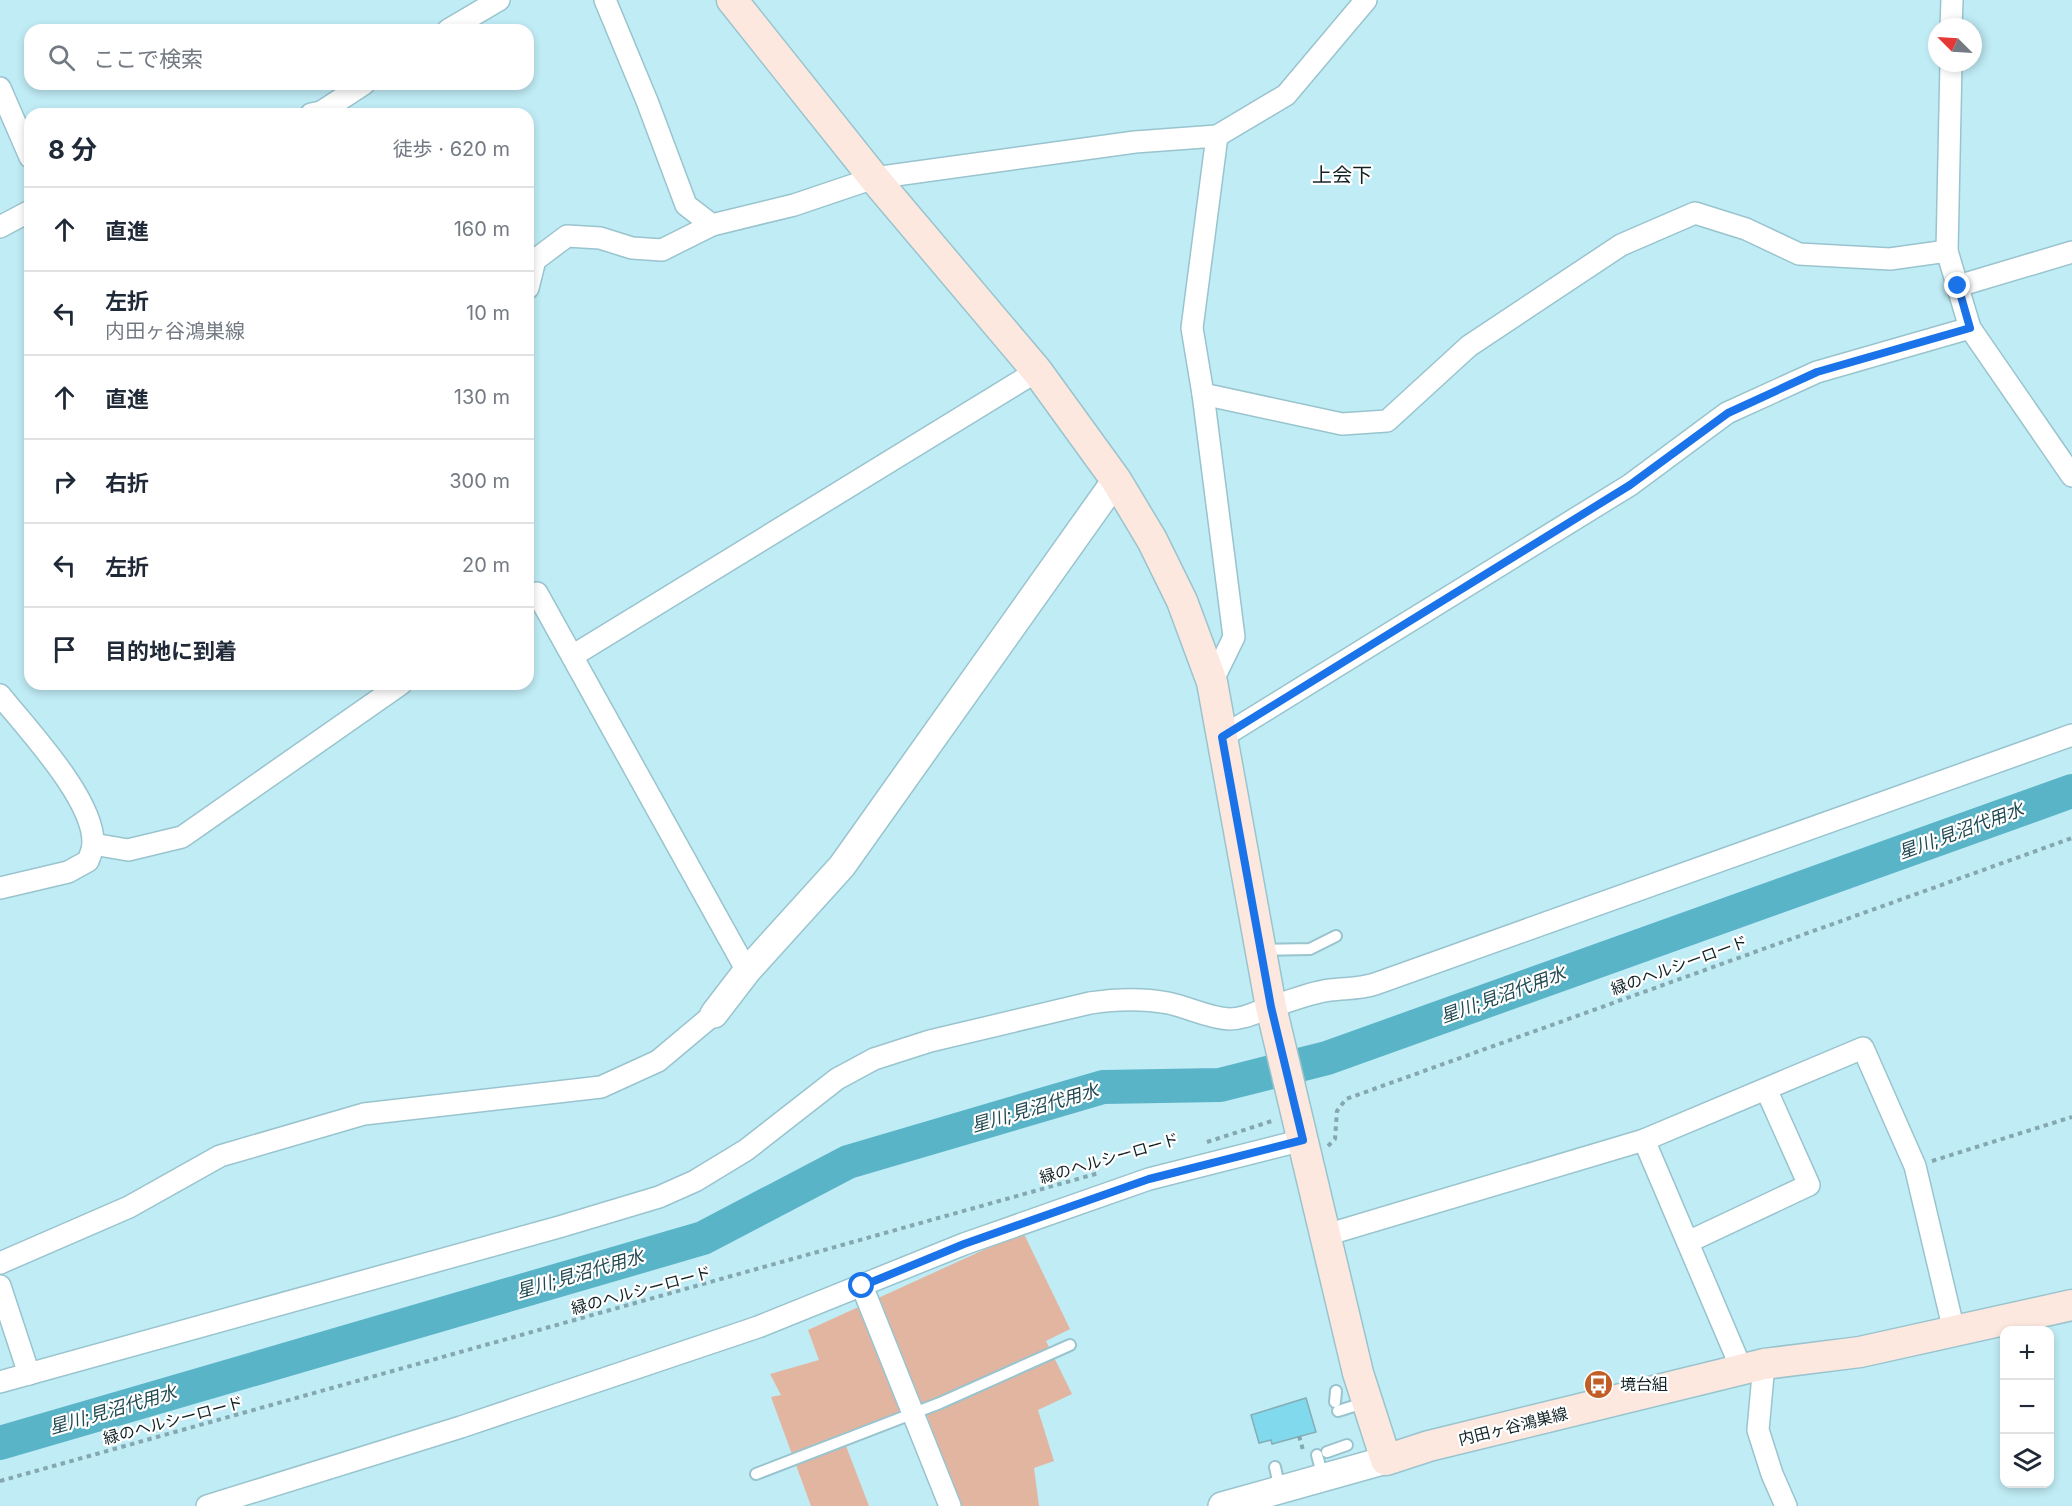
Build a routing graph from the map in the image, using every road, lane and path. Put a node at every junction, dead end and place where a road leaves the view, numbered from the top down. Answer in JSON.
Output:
{"nodes":[{"id":1,"x":499,"y":0,"type":"edge"},
{"id":2,"x":605,"y":0,"type":"edge"},
{"id":3,"x":732,"y":0,"type":"edge"},
{"id":4,"x":1366,"y":0,"type":"edge"},
{"id":5,"x":1952,"y":0,"type":"edge"},
{"id":6,"x":1951,"y":18,"type":"edge"},
{"id":7,"x":458,"y":24,"type":"edge"},
{"id":8,"x":1951,"y":72,"type":"edge"},
{"id":9,"x":0,"y":88,"type":"edge"},
{"id":10,"x":355,"y":90,"type":"edge"},
{"id":11,"x":327,"y":108,"type":"edge"},
{"id":12,"x":1217,"y":136,"type":"junction"},
{"id":13,"x":24,"y":143,"type":"edge"},
{"id":14,"x":874,"y":178,"type":"junction"},
{"id":15,"x":24,"y":214,"type":"edge"},
{"id":16,"x":712,"y":225,"type":"junction"},
{"id":17,"x":0,"y":227,"type":"edge"},
{"id":18,"x":1947,"y":251,"type":"junction"},
{"id":19,"x":2072,"y":252,"type":"edge"},
{"id":20,"x":534,"y":264,"type":"edge"},
{"id":21,"x":1958,"y":286,"type":"junction"},
{"id":22,"x":1970,"y":328,"type":"junction"},
{"id":23,"x":1037,"y":371,"type":"junction"},
{"id":24,"x":1203,"y":394,"type":"junction"},
{"id":25,"x":2072,"y":476,"type":"edge"},
{"id":26,"x":1116,"y":480,"type":"junction"},
{"id":27,"x":534,"y":595,"type":"edge"},
{"id":28,"x":574,"y":656,"type":"junction"},
{"id":29,"x":1212,"y":682,"type":"junction"},
{"id":30,"x":377,"y":690,"type":"edge"},
{"id":31,"x":0,"y":696,"type":"edge"},
{"id":32,"x":2072,"y":735,"type":"edge"},
{"id":33,"x":1222,"y":737,"type":"junction"},
{"id":34,"x":2072,"y":838,"type":"edge"},
{"id":35,"x":93,"y":844,"type":"junction"},
{"id":36,"x":0,"y":888,"type":"edge"},
{"id":37,"x":1336,"y":936,"type":"dead end"},
{"id":38,"x":1261,"y":950,"type":"junction"},
{"id":39,"x":747,"y":971,"type":"junction"},
{"id":40,"x":1271,"y":1007,"type":"junction"},
{"id":41,"x":714,"y":1014,"type":"joint"},
{"id":42,"x":1766,"y":1089,"type":"junction"},
{"id":43,"x":1289,"y":1111,"type":"junction"},
{"id":44,"x":2072,"y":1117,"type":"edge"},
{"id":45,"x":1644,"y":1140,"type":"junction"},
{"id":46,"x":1315,"y":1143,"type":"junction"},
{"id":47,"x":1201,"y":1144,"type":"dead end"},
{"id":48,"x":1915,"y":1166,"type":"junction"},
{"id":49,"x":1106,"y":1172,"type":"dead end"},
{"id":50,"x":1326,"y":1235,"type":"junction"},
{"id":51,"x":1688,"y":1242,"type":"junction"},
{"id":52,"x":0,"y":1263,"type":"edge"},
{"id":53,"x":0,"y":1286,"type":"edge"},
{"id":54,"x":862,"y":1286,"type":"junction"},
{"id":55,"x":2072,"y":1305,"type":"edge"},
{"id":56,"x":1954,"y":1331,"type":"junction"},
{"id":57,"x":1070,"y":1345,"type":"dead end"},
{"id":58,"x":1753,"y":1367,"type":"junction"},
{"id":59,"x":29,"y":1374,"type":"junction"},
{"id":60,"x":0,"y":1382,"type":"edge"},
{"id":61,"x":1336,"y":1401,"type":"dead end"},
{"id":62,"x":1367,"y":1402,"type":"junction"},
{"id":63,"x":913,"y":1413,"type":"junction"},
{"id":64,"x":1347,"y":1445,"type":"dead end"},
{"id":65,"x":1386,"y":1460,"type":"junction"},
{"id":66,"x":1322,"y":1461,"type":"junction"},
{"id":67,"x":756,"y":1474,"type":"dead end"},
{"id":68,"x":0,"y":1481,"type":"edge"},
{"id":69,"x":207,"y":1506,"type":"edge"},
{"id":70,"x":950,"y":1506,"type":"edge"},
{"id":71,"x":1226,"y":1506,"type":"edge"},
{"id":72,"x":1786,"y":1506,"type":"edge"}],
"edges":[{"from":1,"to":7,"type":"street"},
{"from":2,"to":16,"type":"street"},
{"from":3,"to":14,"type":"main road"},
{"from":4,"to":12,"type":"street"},
{"from":5,"to":6,"type":"street"},
{"from":8,"to":18,"type":"street"},
{"from":9,"to":13,"type":"street"},
{"from":10,"to":11,"type":"street"},
{"from":12,"to":14,"type":"street"},
{"from":12,"to":24,"type":"street"},
{"from":14,"to":16,"type":"street"},
{"from":14,"to":23,"type":"main road"},
{"from":15,"to":17,"type":"street"},
{"from":16,"to":20,"type":"street"},
{"from":18,"to":21,"type":"street"},
{"from":18,"to":24,"type":"street"},
{"from":19,"to":21,"type":"street"},
{"from":21,"to":22,"type":"street"},
{"from":22,"to":25,"type":"street"},
{"from":22,"to":33,"type":"street"},
{"from":23,"to":26,"type":"main road"},
{"from":23,"to":28,"type":"street"},
{"from":24,"to":29,"type":"street"},
{"from":26,"to":29,"type":"main road"},
{"from":26,"to":39,"type":"street"},
{"from":27,"to":28,"type":"street"},
{"from":28,"to":39,"type":"street"},
{"from":29,"to":33,"type":"main road"},
{"from":30,"to":35,"type":"street"},
{"from":31,"to":35,"type":"street"},
{"from":32,"to":40,"type":"street"},
{"from":33,"to":38,"type":"main road"},
{"from":34,"to":46,"type":"path","name":"緑のヘルシーロード"},
{"from":35,"to":36,"type":"street"},
{"from":37,"to":38,"type":"lane"},
{"from":38,"to":40,"type":"main road"},
{"from":39,"to":41,"type":"street"},
{"from":40,"to":43,"type":"main road"},
{"from":40,"to":59,"type":"street"},
{"from":41,"to":52,"type":"street"},
{"from":42,"to":45,"type":"street"},
{"from":42,"to":48,"type":"street"},
{"from":42,"to":51,"type":"street"},
{"from":43,"to":46,"type":"main road"},
{"from":43,"to":47,"type":"path","name":"緑のヘルシーロード"},
{"from":44,"to":48,"type":"path"},
{"from":45,"to":50,"type":"street"},
{"from":45,"to":51,"type":"street"},
{"from":46,"to":50,"type":"main road"},
{"from":46,"to":54,"type":"street"},
{"from":48,"to":56,"type":"street"},
{"from":49,"to":68,"type":"path","name":"緑のヘルシーロード"},
{"from":50,"to":62,"type":"main road"},
{"from":51,"to":58,"type":"street"},
{"from":53,"to":59,"type":"street"},
{"from":54,"to":63,"type":"street"},
{"from":54,"to":69,"type":"street"},
{"from":55,"to":56,"type":"main road","name":"内田ヶ谷鴻巣線"},
{"from":56,"to":58,"type":"main road","name":"内田ヶ谷鴻巣線"},
{"from":57,"to":63,"type":"lane"},
{"from":58,"to":65,"type":"main road","name":"内田ヶ谷鴻巣線"},
{"from":58,"to":72,"type":"street"},
{"from":59,"to":60,"type":"street"},
{"from":61,"to":62,"type":"lane"},
{"from":62,"to":65,"type":"main road"},
{"from":63,"to":67,"type":"lane"},
{"from":63,"to":70,"type":"street"},
{"from":64,"to":66,"type":"lane"},
{"from":65,"to":66,"type":"street"},
{"from":66,"to":71,"type":"street"}]}
